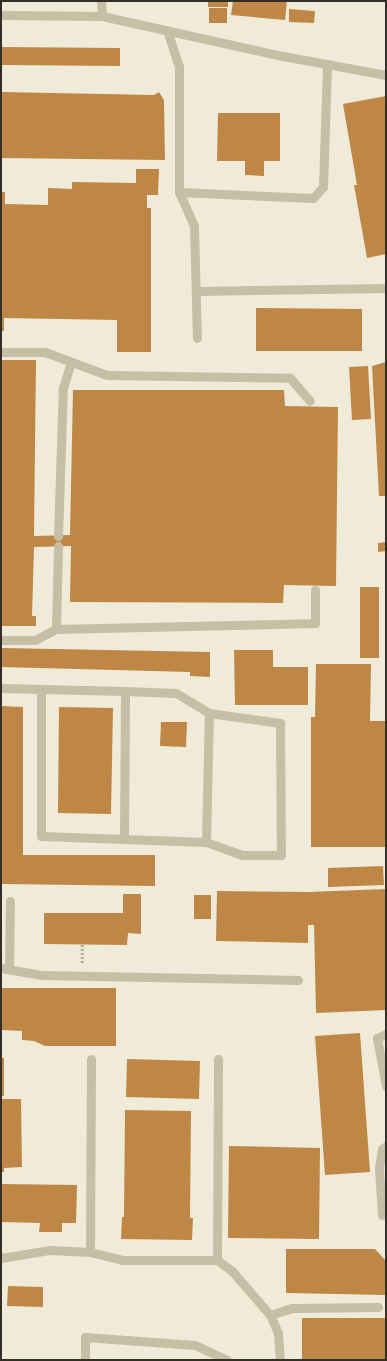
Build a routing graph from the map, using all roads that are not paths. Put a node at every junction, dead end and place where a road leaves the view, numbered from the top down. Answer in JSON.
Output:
{"nodes":[{"id":1,"x":101,"y":1,"type":"edge"},
{"id":2,"x":1,"y":15,"type":"edge"},
{"id":3,"x":102,"y":16,"type":"junction"},
{"id":4,"x":167,"y":30,"type":"junction"},
{"id":5,"x":327,"y":64,"type":"junction"},
{"id":6,"x":386,"y":75,"type":"edge"},
{"id":7,"x":179,"y":192,"type":"junction"},
{"id":8,"x":386,"y":288,"type":"edge"},
{"id":9,"x":196,"y":291,"type":"junction"},
{"id":10,"x":197,"y":338,"type":"dead end"},
{"id":11,"x":1,"y":352,"type":"edge"},
{"id":12,"x":70,"y":362,"type":"junction"},
{"id":13,"x":310,"y":401,"type":"dead end"},
{"id":14,"x":58,"y":536,"type":"dead end"},
{"id":15,"x":58,"y":546,"type":"dead end"},
{"id":16,"x":315,"y":590,"type":"dead end"},
{"id":17,"x":56,"y":629,"type":"junction"},
{"id":18,"x":1,"y":640,"type":"edge"},
{"id":19,"x":1,"y":688,"type":"edge"},
{"id":20,"x":41,"y":689,"type":"junction"},
{"id":21,"x":125,"y":691,"type":"junction"},
{"id":22,"x":209,"y":713,"type":"junction"},
{"id":23,"x":124,"y":839,"type":"junction"},
{"id":24,"x":206,"y":842,"type":"junction"},
{"id":25,"x":10,"y":901,"type":"dead end"},
{"id":26,"x":5,"y":969,"type":"edge"},
{"id":27,"x":298,"y":980,"type":"dead end"},
{"id":28,"x":386,"y":1034,"type":"edge"},
{"id":29,"x":91,"y":1059,"type":"dead end"},
{"id":30,"x":218,"y":1059,"type":"dead end"},
{"id":31,"x":386,"y":1086,"type":"edge"},
{"id":32,"x":386,"y":1146,"type":"edge"},
{"id":33,"x":382,"y":1215,"type":"dead end"},
{"id":34,"x":90,"y":1252,"type":"junction"},
{"id":35,"x":1,"y":1258,"type":"edge"},
{"id":36,"x":217,"y":1260,"type":"junction"},
{"id":37,"x":378,"y":1307,"type":"dead end"},
{"id":38,"x":270,"y":1315,"type":"junction"},
{"id":39,"x":85,"y":1360,"type":"edge"},
{"id":40,"x":227,"y":1360,"type":"edge"},
{"id":41,"x":280,"y":1360,"type":"edge"}],
"edges":[{"from":1,"to":3,"type":"lane"},
{"from":2,"to":3,"type":"lane"},
{"from":3,"to":4,"type":"lane"},
{"from":4,"to":5,"type":"lane"},
{"from":4,"to":7,"type":"lane"},
{"from":5,"to":6,"type":"lane"},
{"from":5,"to":7,"type":"lane"},
{"from":7,"to":9,"type":"lane"},
{"from":8,"to":9,"type":"lane"},
{"from":9,"to":10,"type":"lane"},
{"from":11,"to":12,"type":"lane"},
{"from":12,"to":13,"type":"lane"},
{"from":12,"to":14,"type":"lane"},
{"from":15,"to":17,"type":"lane"},
{"from":16,"to":17,"type":"lane"},
{"from":17,"to":18,"type":"lane"},
{"from":19,"to":20,"type":"lane"},
{"from":20,"to":21,"type":"lane"},
{"from":20,"to":23,"type":"lane"},
{"from":21,"to":22,"type":"lane"},
{"from":21,"to":23,"type":"lane"},
{"from":22,"to":24,"type":"lane"},
{"from":22,"to":24,"type":"lane"},
{"from":23,"to":24,"type":"lane"},
{"from":25,"to":26,"type":"lane"},
{"from":26,"to":27,"type":"lane"},
{"from":28,"to":31,"type":"lane"},
{"from":29,"to":34,"type":"lane"},
{"from":30,"to":36,"type":"lane"},
{"from":32,"to":33,"type":"lane"},
{"from":34,"to":35,"type":"lane"},
{"from":34,"to":36,"type":"lane"},
{"from":36,"to":38,"type":"lane"},
{"from":37,"to":38,"type":"lane"},
{"from":38,"to":41,"type":"lane"},
{"from":39,"to":40,"type":"lane"}]}
